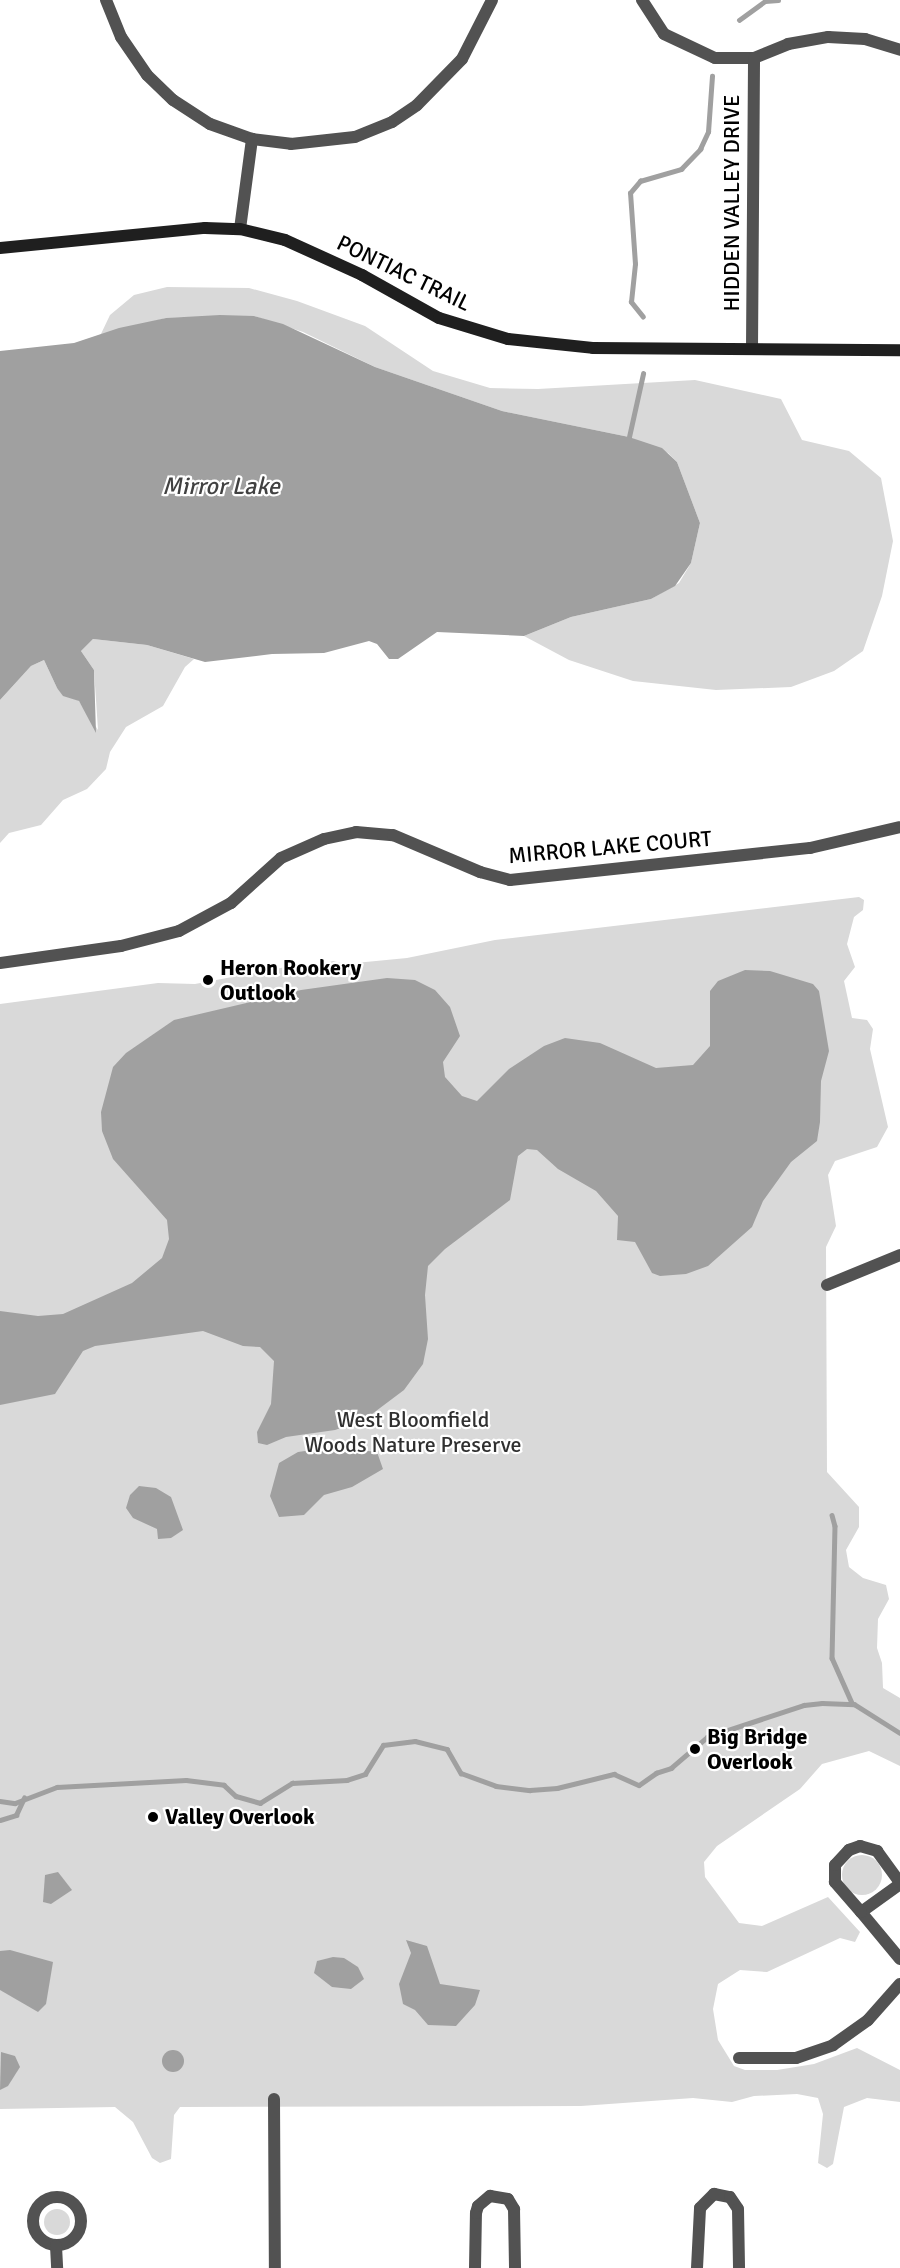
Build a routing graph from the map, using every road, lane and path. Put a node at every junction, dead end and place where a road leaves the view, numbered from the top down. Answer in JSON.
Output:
{"nodes":[{"id":1,"x":106,"y":0,"type":"edge"},
{"id":2,"x":492,"y":0,"type":"edge"},
{"id":3,"x":642,"y":0,"type":"edge"},
{"id":4,"x":900,"y":50,"type":"edge"},
{"id":5,"x":754,"y":58,"type":"junction"},
{"id":6,"x":252,"y":139,"type":"junction"},
{"id":7,"x":240,"y":229,"type":"junction"},
{"id":8,"x":0,"y":248,"type":"edge"},
{"id":9,"x":752,"y":349,"type":"junction"},
{"id":10,"x":900,"y":350,"type":"edge"},
{"id":11,"x":900,"y":827,"type":"edge"},
{"id":12,"x":0,"y":963,"type":"edge"},
{"id":13,"x":900,"y":1255,"type":"edge"},
{"id":14,"x":828,"y":1285,"type":"dead end"},
{"id":15,"x":900,"y":1883,"type":"edge"},
{"id":16,"x":861,"y":1912,"type":"junction"},
{"id":17,"x":900,"y":1959,"type":"edge"},
{"id":18,"x":900,"y":1984,"type":"edge"},
{"id":19,"x":739,"y":2058,"type":"dead end"},
{"id":20,"x":274,"y":2099,"type":"dead end"},
{"id":21,"x":56,"y":2246,"type":"junction"},
{"id":22,"x":57,"y":2268,"type":"edge"},
{"id":23,"x":275,"y":2268,"type":"edge"},
{"id":24,"x":475,"y":2268,"type":"edge"},
{"id":25,"x":515,"y":2268,"type":"edge"},
{"id":26,"x":698,"y":2268,"type":"edge"},
{"id":27,"x":739,"y":2268,"type":"edge"}],
"edges":[{"from":1,"to":6,"type":"street"},
{"from":2,"to":6,"type":"street"},
{"from":3,"to":5,"type":"street"},
{"from":4,"to":5,"type":"street"},
{"from":5,"to":9,"type":"street","name":"HIDDEN VALLEY DRIVE"},
{"from":6,"to":7,"type":"street"},
{"from":7,"to":8,"type":"main road","name":"PONTIAC TRAIL"},
{"from":7,"to":9,"type":"main road","name":"PONTIAC TRAIL"},
{"from":9,"to":10,"type":"main road","name":"PONTIAC TRAIL"},
{"from":11,"to":12,"type":"street","name":"MIRROR LAKE COURT"},
{"from":13,"to":14,"type":"street"},
{"from":15,"to":16,"type":"street"},
{"from":15,"to":16,"type":"street"},
{"from":16,"to":17,"type":"street"},
{"from":18,"to":19,"type":"street"},
{"from":20,"to":23,"type":"street"},
{"from":21,"to":21,"type":"street"},
{"from":21,"to":22,"type":"street"},
{"from":24,"to":25,"type":"street"},
{"from":26,"to":27,"type":"street"}]}
